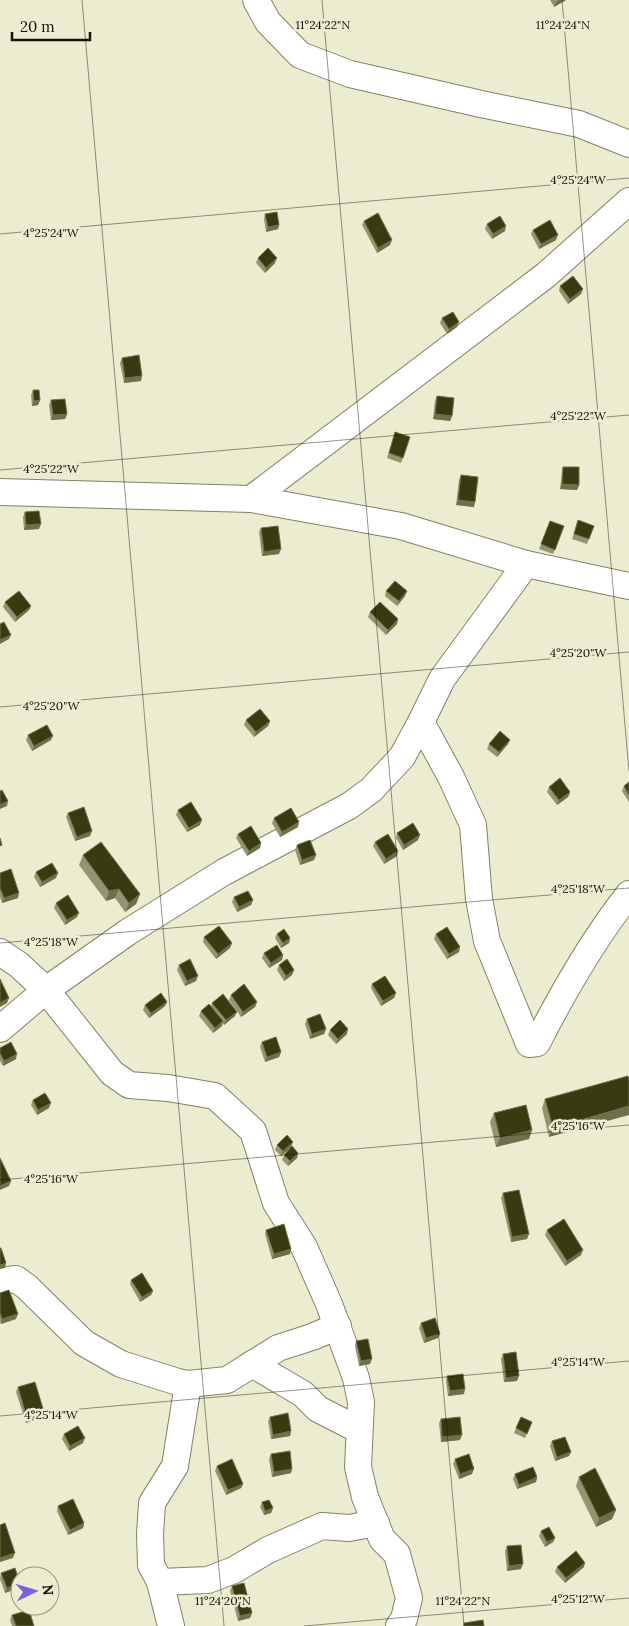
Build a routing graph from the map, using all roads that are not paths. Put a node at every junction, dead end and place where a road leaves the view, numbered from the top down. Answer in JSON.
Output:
{"nodes":[{"id":1,"x":256,"y":0,"type":"edge"},
{"id":2,"x":629,"y":144,"type":"edge"},
{"id":3,"x":629,"y":201,"type":"edge"},
{"id":4,"x":0,"y":492,"type":"edge"},
{"id":5,"x":251,"y":500,"type":"junction"},
{"id":6,"x":526,"y":564,"type":"junction"},
{"id":7,"x":629,"y":586,"type":"edge"},
{"id":8,"x":421,"y":722,"type":"junction"},
{"id":9,"x":629,"y":894,"type":"edge"},
{"id":10,"x":0,"y":952,"type":"edge"},
{"id":11,"x":46,"y":990,"type":"junction"},
{"id":12,"x":0,"y":1029,"type":"edge"},
{"id":13,"x":0,"y":1281,"type":"edge"},
{"id":14,"x":338,"y":1326,"type":"junction"},
{"id":15,"x":252,"y":1364,"type":"junction"},
{"id":16,"x":188,"y":1384,"type":"junction"},
{"id":17,"x":359,"y":1430,"type":"junction"},
{"id":18,"x":376,"y":1524,"type":"junction"},
{"id":19,"x":160,"y":1582,"type":"junction"},
{"id":20,"x":171,"y":1626,"type":"edge"},
{"id":21,"x":399,"y":1626,"type":"edge"}],
"edges":[{"from":1,"to":2,"type":"street"},
{"from":3,"to":5,"type":"street"},
{"from":4,"to":5,"type":"street"},
{"from":5,"to":6,"type":"street"},
{"from":6,"to":7,"type":"street"},
{"from":6,"to":8,"type":"street"},
{"from":8,"to":9,"type":"street"},
{"from":8,"to":11,"type":"street"},
{"from":10,"to":11,"type":"street"},
{"from":11,"to":12,"type":"street"},
{"from":11,"to":14,"type":"street"},
{"from":13,"to":16,"type":"street"},
{"from":14,"to":15,"type":"street"},
{"from":14,"to":17,"type":"street"},
{"from":15,"to":16,"type":"street"},
{"from":15,"to":17,"type":"street"},
{"from":16,"to":19,"type":"street"},
{"from":17,"to":18,"type":"street"},
{"from":18,"to":19,"type":"street"},
{"from":18,"to":21,"type":"street"},
{"from":19,"to":20,"type":"street"}]}
